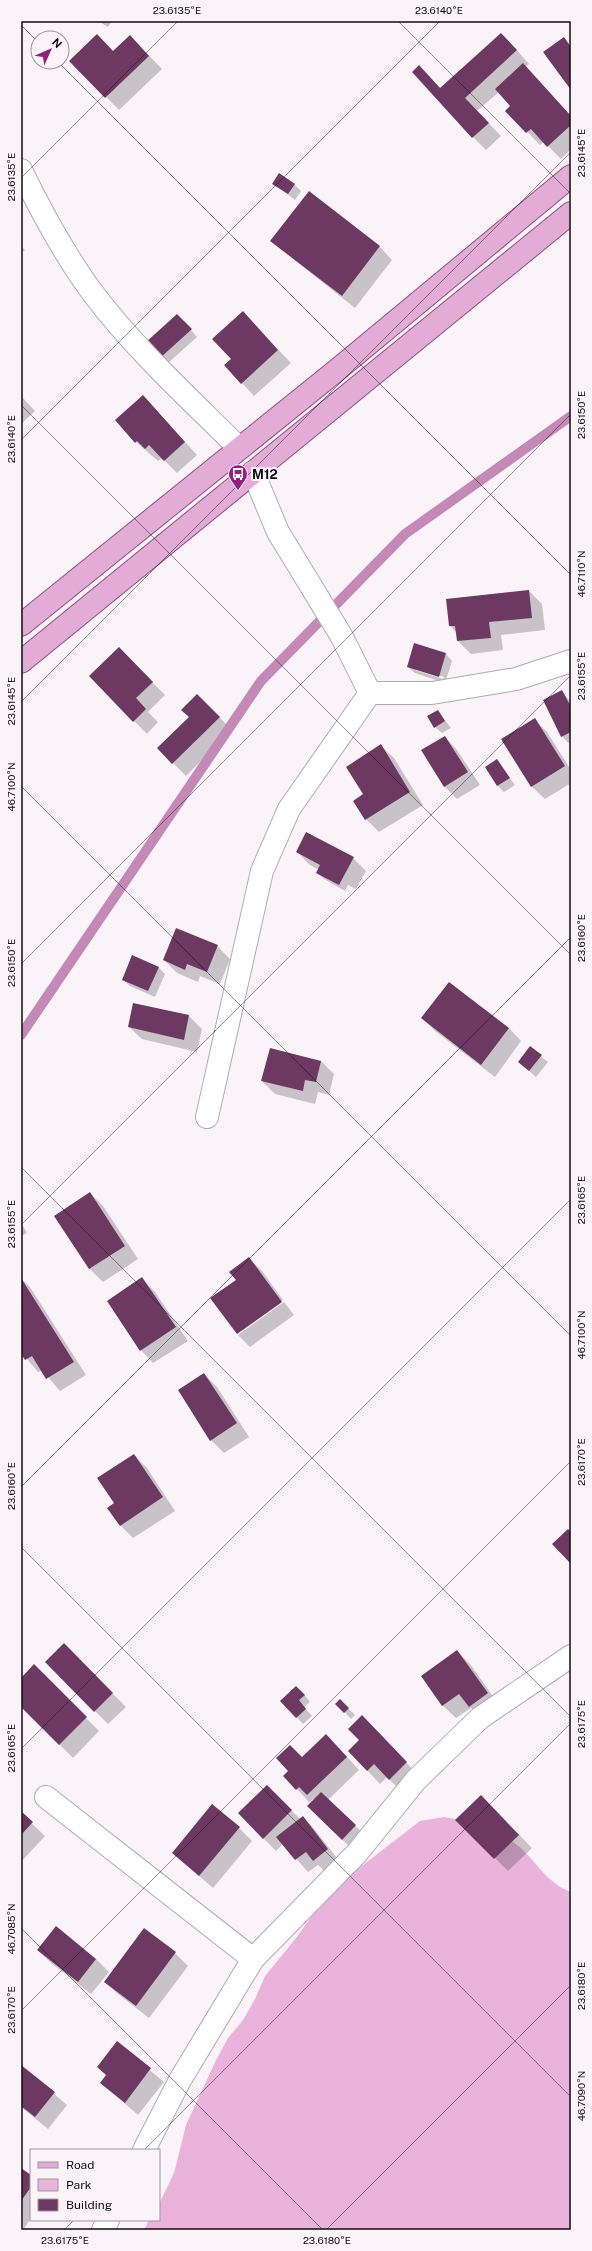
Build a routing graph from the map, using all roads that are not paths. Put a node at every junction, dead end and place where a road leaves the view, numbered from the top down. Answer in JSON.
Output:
{"nodes":[{"id":1,"x":21,"y":170,"type":"edge"},
{"id":2,"x":571,"y":176,"type":"edge"},
{"id":3,"x":571,"y":213,"type":"edge"},
{"id":4,"x":239,"y":448,"type":"junction"},
{"id":5,"x":253,"y":472,"type":"junction"},
{"id":6,"x":21,"y":625,"type":"edge"},
{"id":7,"x":571,"y":661,"type":"edge"},
{"id":8,"x":21,"y":662,"type":"edge"},
{"id":9,"x":370,"y":693,"type":"junction"},
{"id":10,"x":207,"y":1117,"type":"dead end"},
{"id":11,"x":571,"y":1656,"type":"edge"},
{"id":12,"x":46,"y":1798,"type":"dead end"},
{"id":13,"x":253,"y":1959,"type":"junction"},
{"id":14,"x":145,"y":2149,"type":"edge"},
{"id":15,"x":108,"y":2221,"type":"edge"},
{"id":16,"x":103,"y":2230,"type":"edge"}],
"edges":[{"from":1,"to":4,"type":"street"},
{"from":2,"to":4,"type":"main road"},
{"from":3,"to":5,"type":"main road"},
{"from":4,"to":6,"type":"main road"},
{"from":5,"to":8,"type":"main road"},
{"from":5,"to":9,"type":"street"},
{"from":7,"to":9,"type":"street"},
{"from":9,"to":10,"type":"street"},
{"from":11,"to":13,"type":"street"},
{"from":12,"to":13,"type":"street"},
{"from":13,"to":14,"type":"street"},
{"from":15,"to":16,"type":"street"}]}
